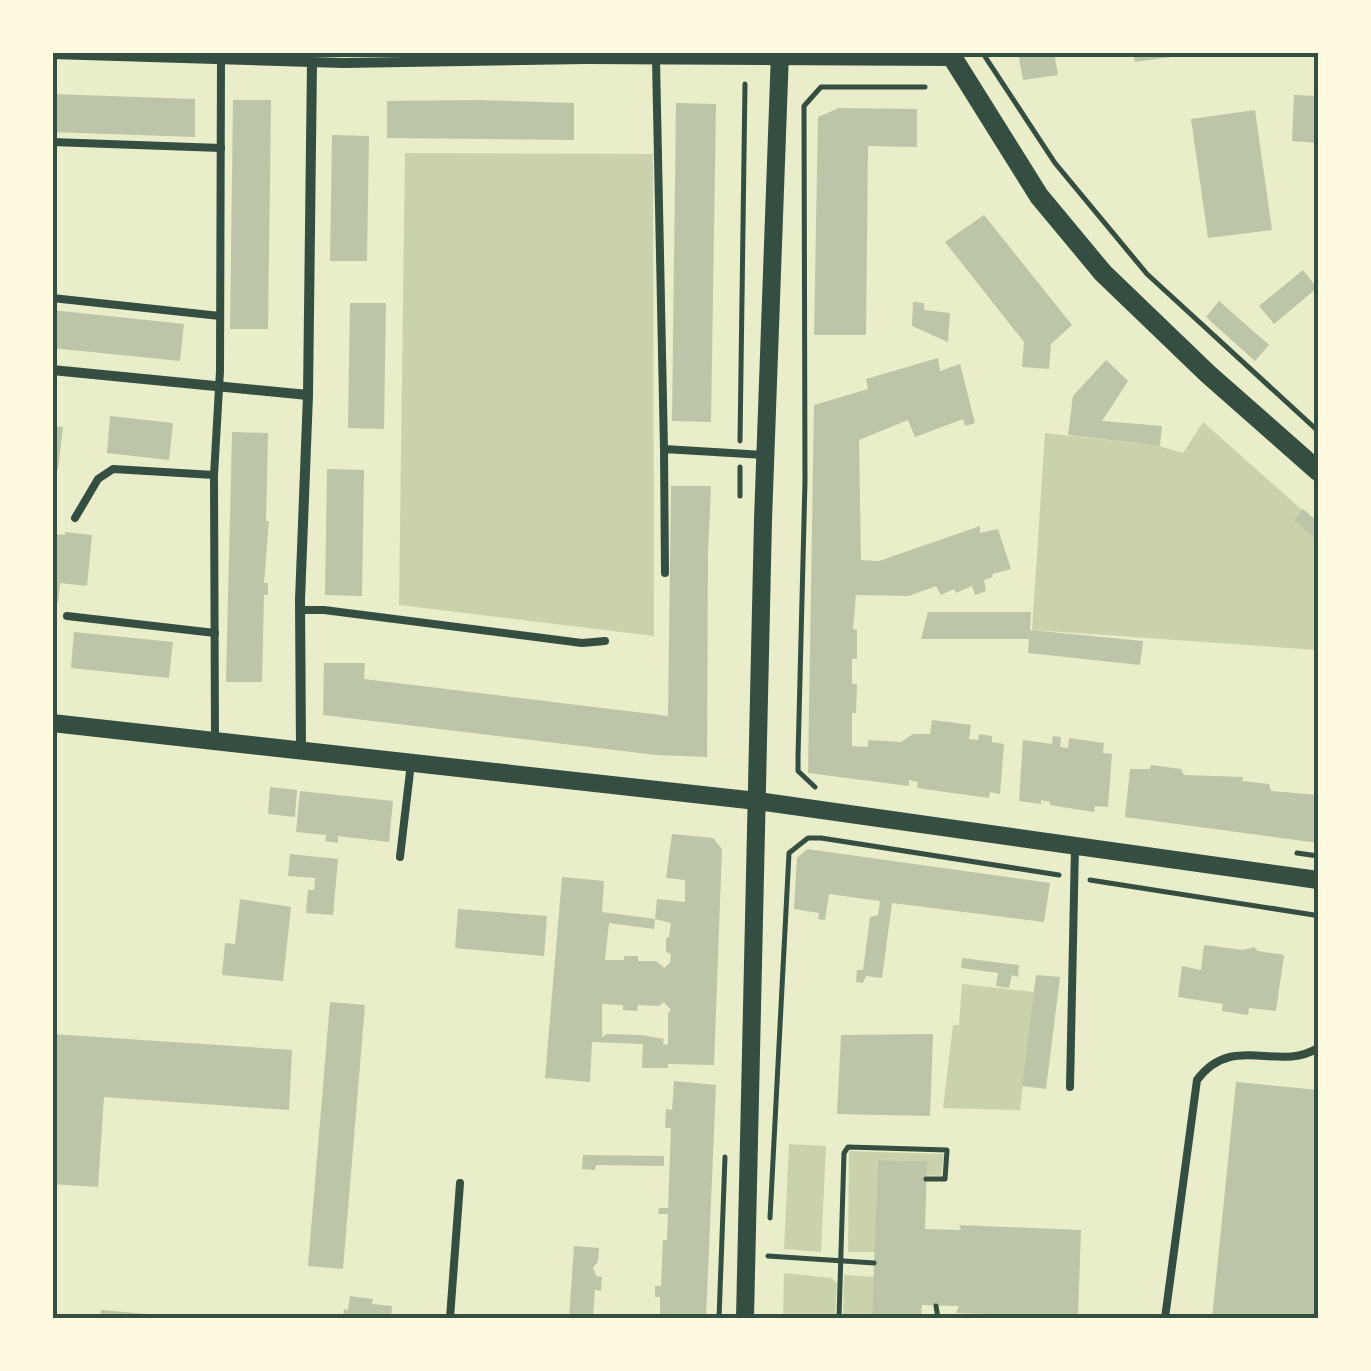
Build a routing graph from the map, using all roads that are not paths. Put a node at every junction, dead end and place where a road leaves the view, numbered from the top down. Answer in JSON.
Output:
{"nodes":[{"id":1,"x":52,"y":54,"type":"edge"},
{"id":2,"x":270,"y":56,"type":"edge"},
{"id":3,"x":779,"y":56,"type":"edge"},
{"id":4,"x":951,"y":56,"type":"edge"},
{"id":5,"x":663,"y":57,"type":"edge"},
{"id":6,"x":221,"y":59,"type":"junction"},
{"id":7,"x":312,"y":62,"type":"junction"},
{"id":8,"x":52,"y":142,"type":"edge"},
{"id":9,"x":222,"y":148,"type":"junction"},
{"id":10,"x":52,"y":298,"type":"edge"},
{"id":11,"x":220,"y":316,"type":"junction"},
{"id":12,"x":52,"y":370,"type":"edge"},
{"id":13,"x":218,"y":387,"type":"junction"},
{"id":14,"x":308,"y":395,"type":"junction"},
{"id":15,"x":664,"y":449,"type":"junction"},
{"id":16,"x":766,"y":456,"type":"junction"},
{"id":17,"x":1318,"y":471,"type":"edge"},
{"id":18,"x":214,"y":474,"type":"junction"},
{"id":19,"x":75,"y":518,"type":"dead end"},
{"id":20,"x":666,"y":573,"type":"dead end"},
{"id":21,"x":300,"y":610,"type":"junction"},
{"id":22,"x":67,"y":616,"type":"dead end"},
{"id":23,"x":216,"y":633,"type":"junction"},
{"id":24,"x":605,"y":640,"type":"dead end"},
{"id":25,"x":52,"y":723,"type":"edge"},
{"id":26,"x":215,"y":741,"type":"junction"},
{"id":27,"x":301,"y":750,"type":"junction"},
{"id":28,"x":411,"y":763,"type":"junction"},
{"id":29,"x":757,"y":801,"type":"junction"},
{"id":30,"x":1074,"y":846,"type":"junction"},
{"id":31,"x":400,"y":857,"type":"dead end"},
{"id":32,"x":1318,"y":880,"type":"edge"},
{"id":33,"x":1318,"y":1048,"type":"edge"},
{"id":34,"x":1070,"y":1087,"type":"dead end"},
{"id":35,"x":460,"y":1183,"type":"dead end"},
{"id":36,"x":450,"y":1318,"type":"edge"},
{"id":37,"x":745,"y":1318,"type":"edge"},
{"id":38,"x":1166,"y":1318,"type":"edge"}],
"edges":[{"from":1,"to":6,"type":"street"},
{"from":2,"to":6,"type":"street"},
{"from":2,"to":7,"type":"street"},
{"from":3,"to":4,"type":"street"},
{"from":3,"to":5,"type":"street"},
{"from":3,"to":16,"type":"street"},
{"from":4,"to":17,"type":"main road"},
{"from":5,"to":7,"type":"street"},
{"from":5,"to":15,"type":"lane"},
{"from":6,"to":9,"type":"lane"},
{"from":7,"to":14,"type":"street"},
{"from":8,"to":9,"type":"lane"},
{"from":9,"to":11,"type":"lane"},
{"from":10,"to":11,"type":"lane"},
{"from":11,"to":13,"type":"lane"},
{"from":12,"to":13,"type":"street"},
{"from":13,"to":14,"type":"street"},
{"from":13,"to":18,"type":"lane"},
{"from":14,"to":21,"type":"street"},
{"from":15,"to":16,"type":"lane"},
{"from":15,"to":20,"type":"lane"},
{"from":16,"to":29,"type":"street"},
{"from":18,"to":19,"type":"lane"},
{"from":18,"to":23,"type":"lane"},
{"from":21,"to":24,"type":"lane"},
{"from":21,"to":27,"type":"street"},
{"from":22,"to":23,"type":"lane"},
{"from":23,"to":26,"type":"lane"},
{"from":25,"to":26,"type":"street"},
{"from":26,"to":27,"type":"street"},
{"from":27,"to":28,"type":"street"},
{"from":28,"to":29,"type":"street"},
{"from":28,"to":31,"type":"lane"},
{"from":29,"to":30,"type":"street"},
{"from":29,"to":37,"type":"street"},
{"from":30,"to":32,"type":"street"},
{"from":30,"to":34,"type":"lane"},
{"from":33,"to":38,"type":"lane"},
{"from":35,"to":36,"type":"lane"}]}
